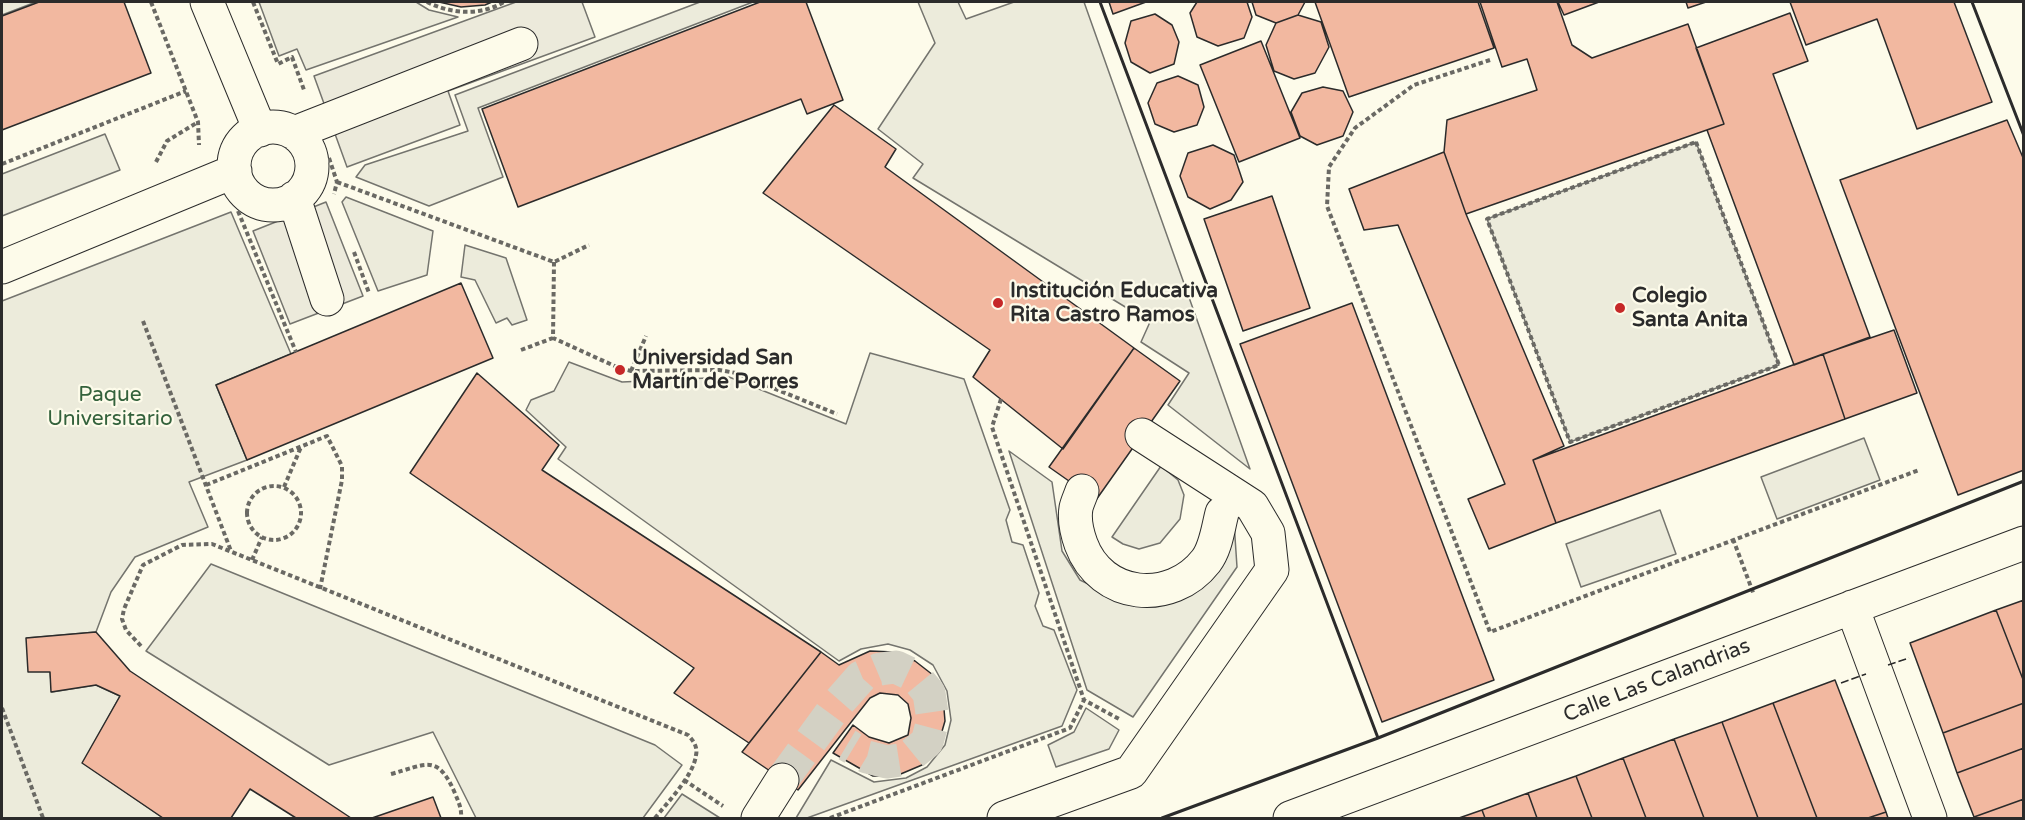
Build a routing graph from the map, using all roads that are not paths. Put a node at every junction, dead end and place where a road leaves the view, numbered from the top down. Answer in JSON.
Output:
{"nodes":[{"id":1,"x":207,"y":2,"type":"edge"},
{"id":2,"x":521,"y":44,"type":"dead end"},
{"id":3,"x":260,"y":130,"type":"junction"},
{"id":4,"x":294,"y":133,"type":"junction"},
{"id":5,"x":235,"y":171,"type":"junction"},
{"id":6,"x":294,"y":198,"type":"junction"},
{"id":7,"x":2,"y":267,"type":"edge"},
{"id":8,"x":327,"y":298,"type":"dead end"},
{"id":9,"x":1142,"y":435,"type":"dead end"},
{"id":10,"x":1082,"y":491,"type":"dead end"},
{"id":11,"x":1237,"y":509,"type":"junction"},
{"id":12,"x":2024,"y":543,"type":"edge"},
{"id":13,"x":1852,"y":607,"type":"junction"},
{"id":14,"x":782,"y":780,"type":"tunnel mouth"},
{"id":15,"x":745,"y":815,"type":"edge"},
{"id":16,"x":1004,"y":819,"type":"edge"},
{"id":17,"x":1290,"y":819,"type":"edge"},
{"id":18,"x":1930,"y":819,"type":"edge"}],
"edges":[{"from":1,"to":3,"type":"street"},
{"from":2,"to":4,"type":"street"},
{"from":3,"to":4,"type":"street"},
{"from":3,"to":5,"type":"street"},
{"from":4,"to":6,"type":"street"},
{"from":5,"to":6,"type":"street"},
{"from":5,"to":7,"type":"street"},
{"from":6,"to":8,"type":"street"},
{"from":9,"to":11,"type":"street"},
{"from":10,"to":11,"type":"street"},
{"from":11,"to":16,"type":"street"},
{"from":12,"to":13,"type":"street","name":"Calle Las Calandrias"},
{"from":13,"to":17,"type":"street","name":"Calle Las Calandrias"},
{"from":13,"to":18,"type":"street"},
{"from":14,"to":15,"type":"street"}]}
